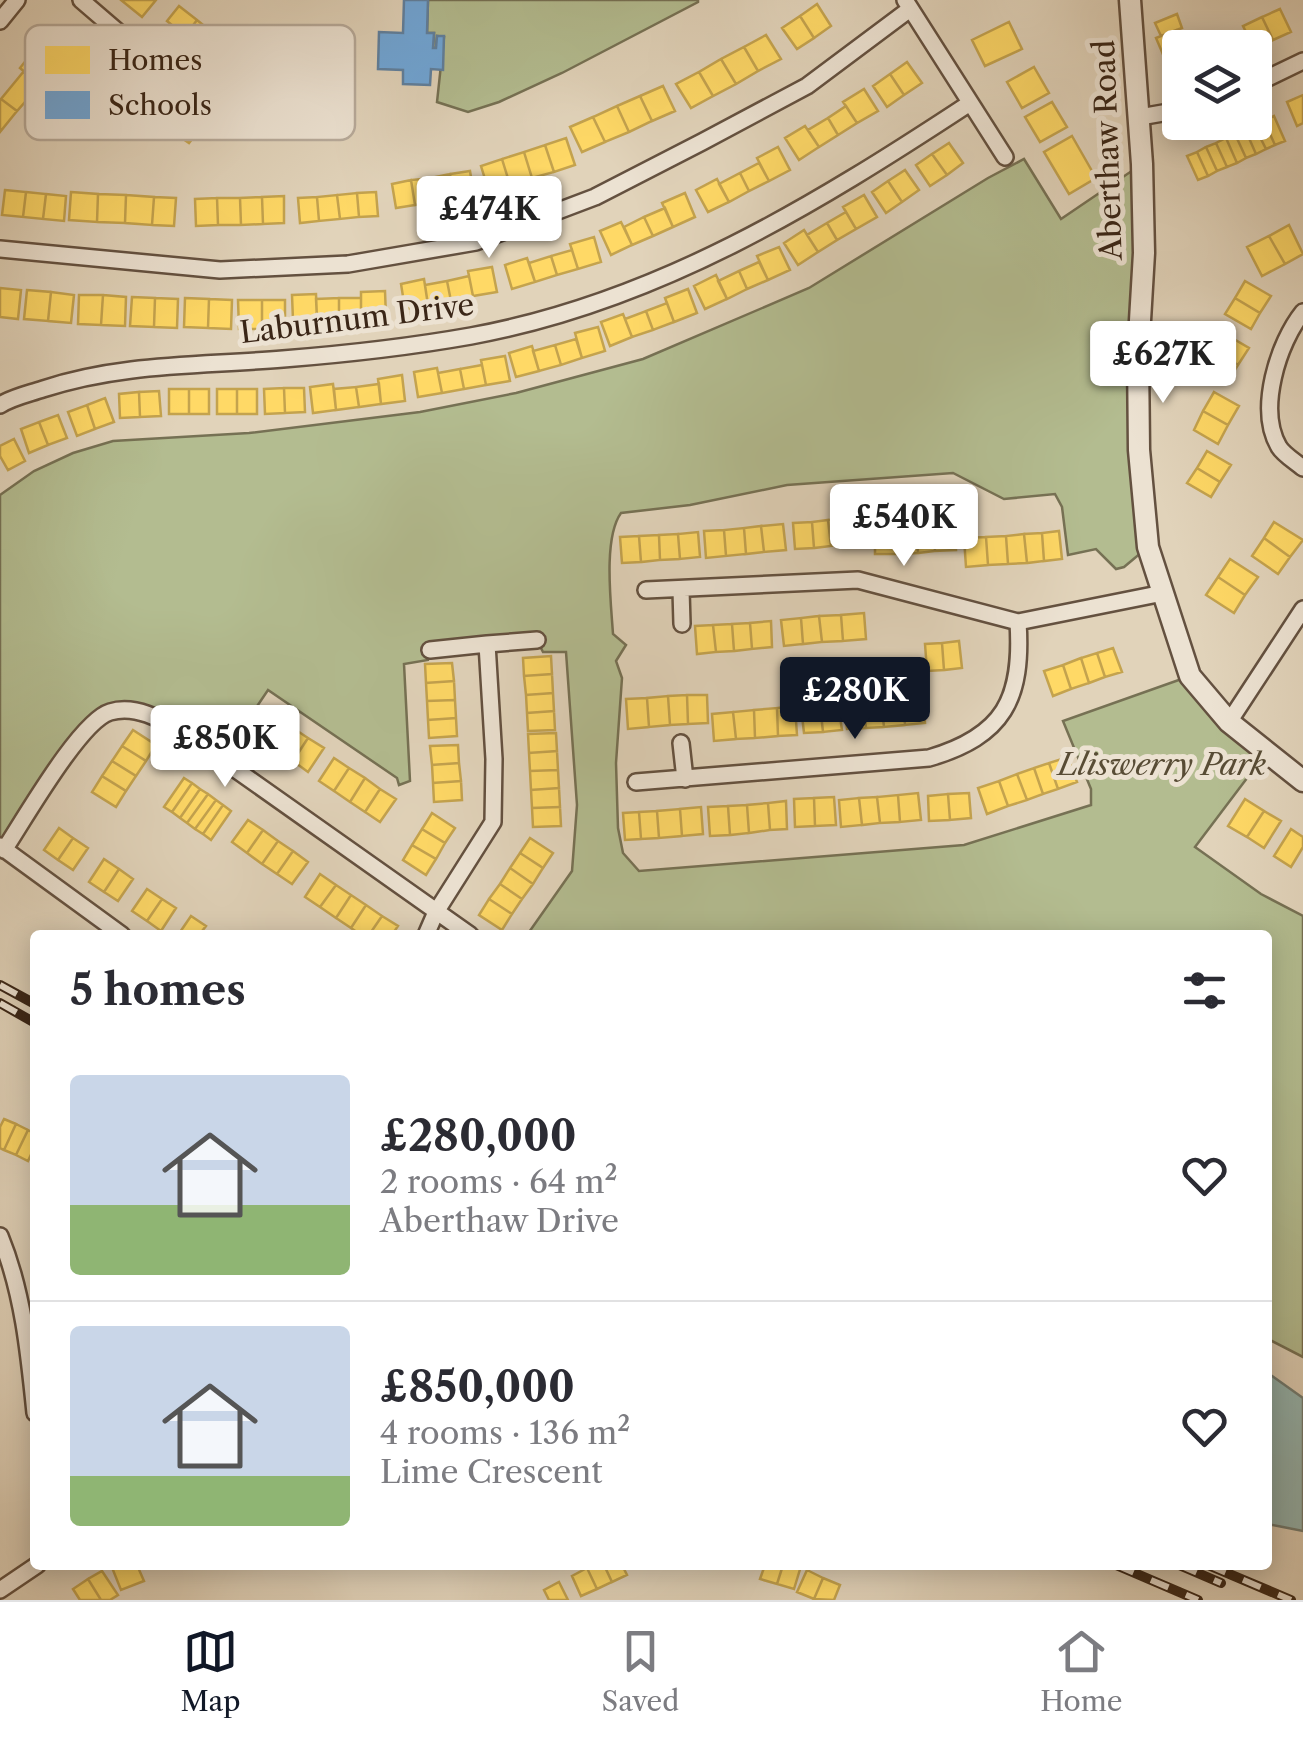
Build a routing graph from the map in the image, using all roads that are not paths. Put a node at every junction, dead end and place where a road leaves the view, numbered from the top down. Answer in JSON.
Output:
{"nodes":[{"id":1,"x":17,"y":0,"type":"edge"},
{"id":2,"x":81,"y":0,"type":"edge"},
{"id":3,"x":1130,"y":0,"type":"edge"},
{"id":4,"x":908,"y":5,"type":"edge"},
{"id":5,"x":0,"y":21,"type":"edge"},
{"id":6,"x":110,"y":25,"type":"edge"},
{"id":7,"x":1303,"y":61,"type":"edge"},
{"id":8,"x":1272,"y":76,"type":"edge"},
{"id":9,"x":970,"y":103,"type":"junction"},
{"id":10,"x":1162,"y":113,"type":"edge"},
{"id":11,"x":1140,"y":117,"type":"junction"},
{"id":12,"x":1005,"y":157,"type":"dead end"},
{"id":13,"x":0,"y":250,"type":"edge"},
{"id":14,"x":1303,"y":312,"type":"edge"},
{"id":15,"x":0,"y":405,"type":"edge"},
{"id":16,"x":1303,"y":468,"type":"edge"},
{"id":17,"x":646,"y":590,"type":"dead end"},
{"id":18,"x":681,"y":590,"type":"junction"},
{"id":19,"x":1163,"y":593,"type":"junction"},
{"id":20,"x":1303,"y":609,"type":"edge"},
{"id":21,"x":1018,"y":622,"type":"junction"},
{"id":22,"x":682,"y":624,"type":"dead end"},
{"id":23,"x":537,"y":640,"type":"dead end"},
{"id":24,"x":487,"y":644,"type":"junction"},
{"id":25,"x":430,"y":650,"type":"dead end"},
{"id":26,"x":1229,"y":722,"type":"junction"},
{"id":27,"x":682,"y":742,"type":"dead end"},
{"id":28,"x":685,"y":779,"type":"junction"},
{"id":29,"x":1303,"y":781,"type":"edge"},
{"id":30,"x":636,"y":782,"type":"dead end"},
{"id":31,"x":2,"y":848,"type":"edge"},
{"id":32,"x":436,"y":912,"type":"junction"},
{"id":33,"x":115,"y":930,"type":"edge"},
{"id":34,"x":428,"y":930,"type":"edge"},
{"id":35,"x":463,"y":930,"type":"edge"},
{"id":36,"x":0,"y":1236,"type":"edge"},
{"id":37,"x":30,"y":1362,"type":"edge"},
{"id":38,"x":30,"y":1570,"type":"edge"},
{"id":39,"x":0,"y":1590,"type":"edge"}],
"edges":[{"from":1,"to":5,"type":"street"},
{"from":2,"to":6,"type":"street"},
{"from":3,"to":11,"type":"street","name":"Aberthaw Road"},
{"from":4,"to":9,"type":"street"},
{"from":4,"to":13,"type":"street"},
{"from":7,"to":8,"type":"street"},
{"from":9,"to":12,"type":"street"},
{"from":9,"to":15,"type":"street","name":"Laburnum Drive"},
{"from":10,"to":11,"type":"street"},
{"from":11,"to":19,"type":"street","name":"Aberthaw Road"},
{"from":14,"to":16,"type":"street"},
{"from":17,"to":18,"type":"street"},
{"from":18,"to":21,"type":"street"},
{"from":18,"to":22,"type":"street"},
{"from":19,"to":21,"type":"street"},
{"from":19,"to":26,"type":"street","name":"Aberthaw Road"},
{"from":20,"to":26,"type":"street"},
{"from":21,"to":28,"type":"street"},
{"from":23,"to":24,"type":"street"},
{"from":24,"to":25,"type":"street"},
{"from":24,"to":32,"type":"street"},
{"from":26,"to":29,"type":"street","name":"Aberthaw Road"},
{"from":27,"to":28,"type":"street"},
{"from":28,"to":30,"type":"street"},
{"from":31,"to":32,"type":"street"},
{"from":31,"to":33,"type":"street"},
{"from":32,"to":34,"type":"street"},
{"from":32,"to":35,"type":"street"},
{"from":36,"to":37,"type":"street"},
{"from":38,"to":39,"type":"street"}]}
